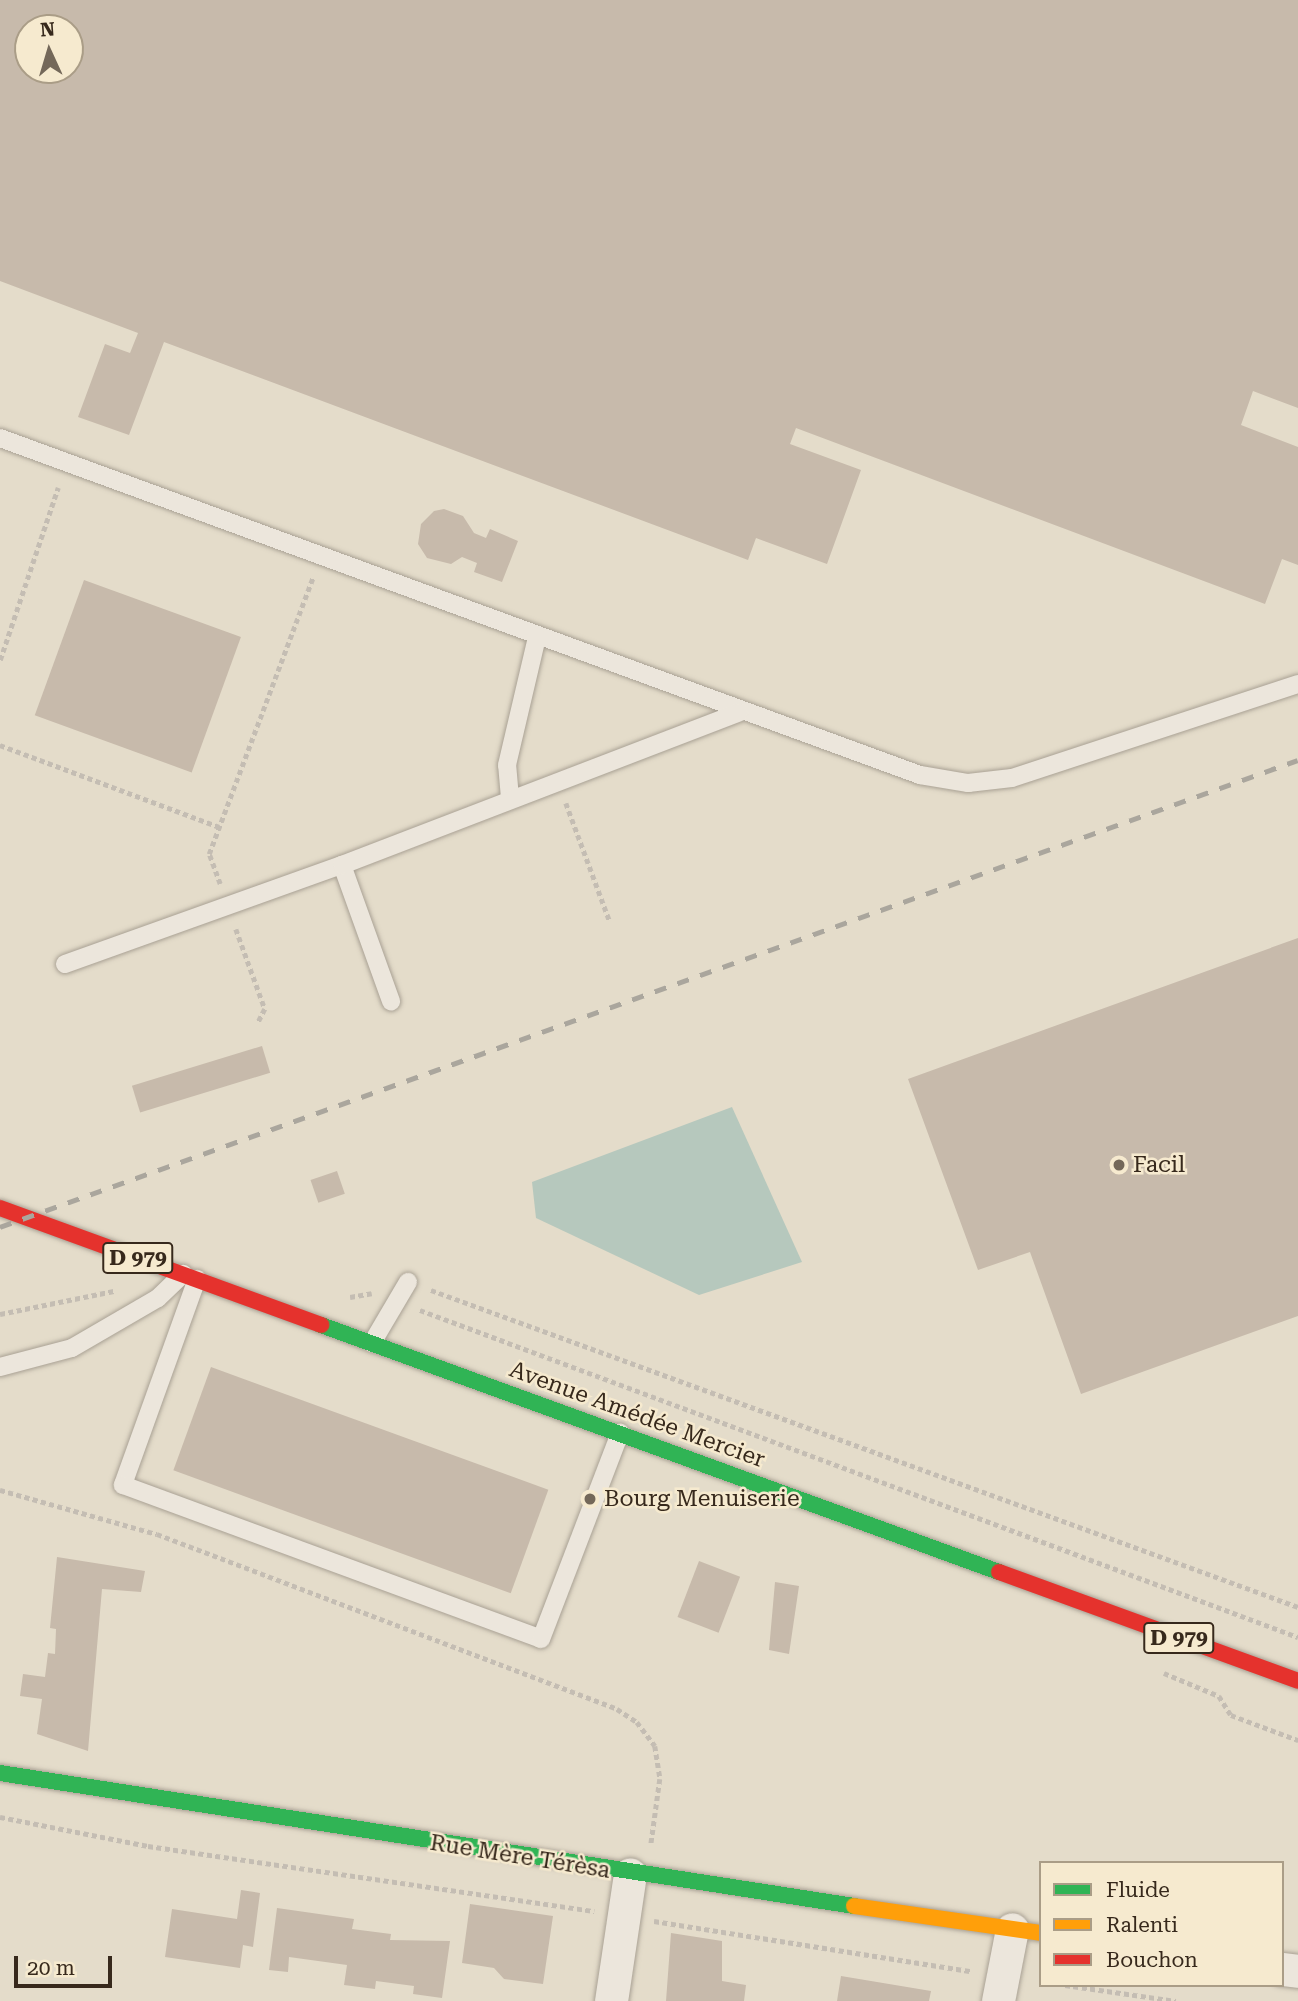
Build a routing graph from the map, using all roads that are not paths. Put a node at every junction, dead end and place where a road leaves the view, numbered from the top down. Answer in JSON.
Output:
{"nodes":[{"id":1,"x":0,"y":438,"type":"edge"},
{"id":2,"x":537,"y":637,"type":"junction"},
{"id":3,"x":1298,"y":684,"type":"edge"},
{"id":4,"x":739,"y":713,"type":"junction"},
{"id":5,"x":510,"y":798,"type":"junction"},
{"id":6,"x":342,"y":865,"type":"junction"},
{"id":7,"x":65,"y":964,"type":"dead end"},
{"id":8,"x":391,"y":1001,"type":"dead end"},
{"id":9,"x":0,"y":1208,"type":"edge"},
{"id":10,"x":190,"y":1276,"type":"junction"},
{"id":11,"x":408,"y":1282,"type":"road end"},
{"id":12,"x":372,"y":1343,"type":"junction"},
{"id":13,"x":0,"y":1367,"type":"edge"},
{"id":14,"x":620,"y":1433,"type":"junction"},
{"id":15,"x":1298,"y":1681,"type":"edge"},
{"id":16,"x":0,"y":1773,"type":"edge"},
{"id":17,"x":638,"y":1875,"type":"junction"},
{"id":18,"x":1026,"y":1931,"type":"edge"},
{"id":19,"x":1001,"y":1989,"type":"edge"},
{"id":20,"x":611,"y":2001,"type":"edge"}],
"edges":[{"from":1,"to":2,"type":"lane"},
{"from":2,"to":4,"type":"lane"},
{"from":2,"to":5,"type":"lane"},
{"from":3,"to":4,"type":"lane"},
{"from":4,"to":5,"type":"lane"},
{"from":5,"to":6,"type":"lane"},
{"from":6,"to":7,"type":"lane"},
{"from":6,"to":8,"type":"lane"},
{"from":9,"to":10,"type":"main road","name":"Avenue Amédée Mercier","number":"D 979"},
{"from":10,"to":12,"type":"main road","name":"Avenue Amédée Mercier","number":"D 979"},
{"from":10,"to":13,"type":"lane"},
{"from":10,"to":14,"type":"lane"},
{"from":11,"to":12,"type":"lane"},
{"from":12,"to":14,"type":"main road","name":"Avenue Amédée Mercier","number":"D 979"},
{"from":14,"to":15,"type":"main road","name":"Avenue Amédée Mercier","number":"D 979"},
{"from":16,"to":17,"type":"main road","name":"Rue Mère Térèsa"},
{"from":17,"to":18,"type":"main road","name":"Rue Mère Térèsa"},
{"from":17,"to":20,"type":"street"},
{"from":18,"to":19,"type":"street"}]}
